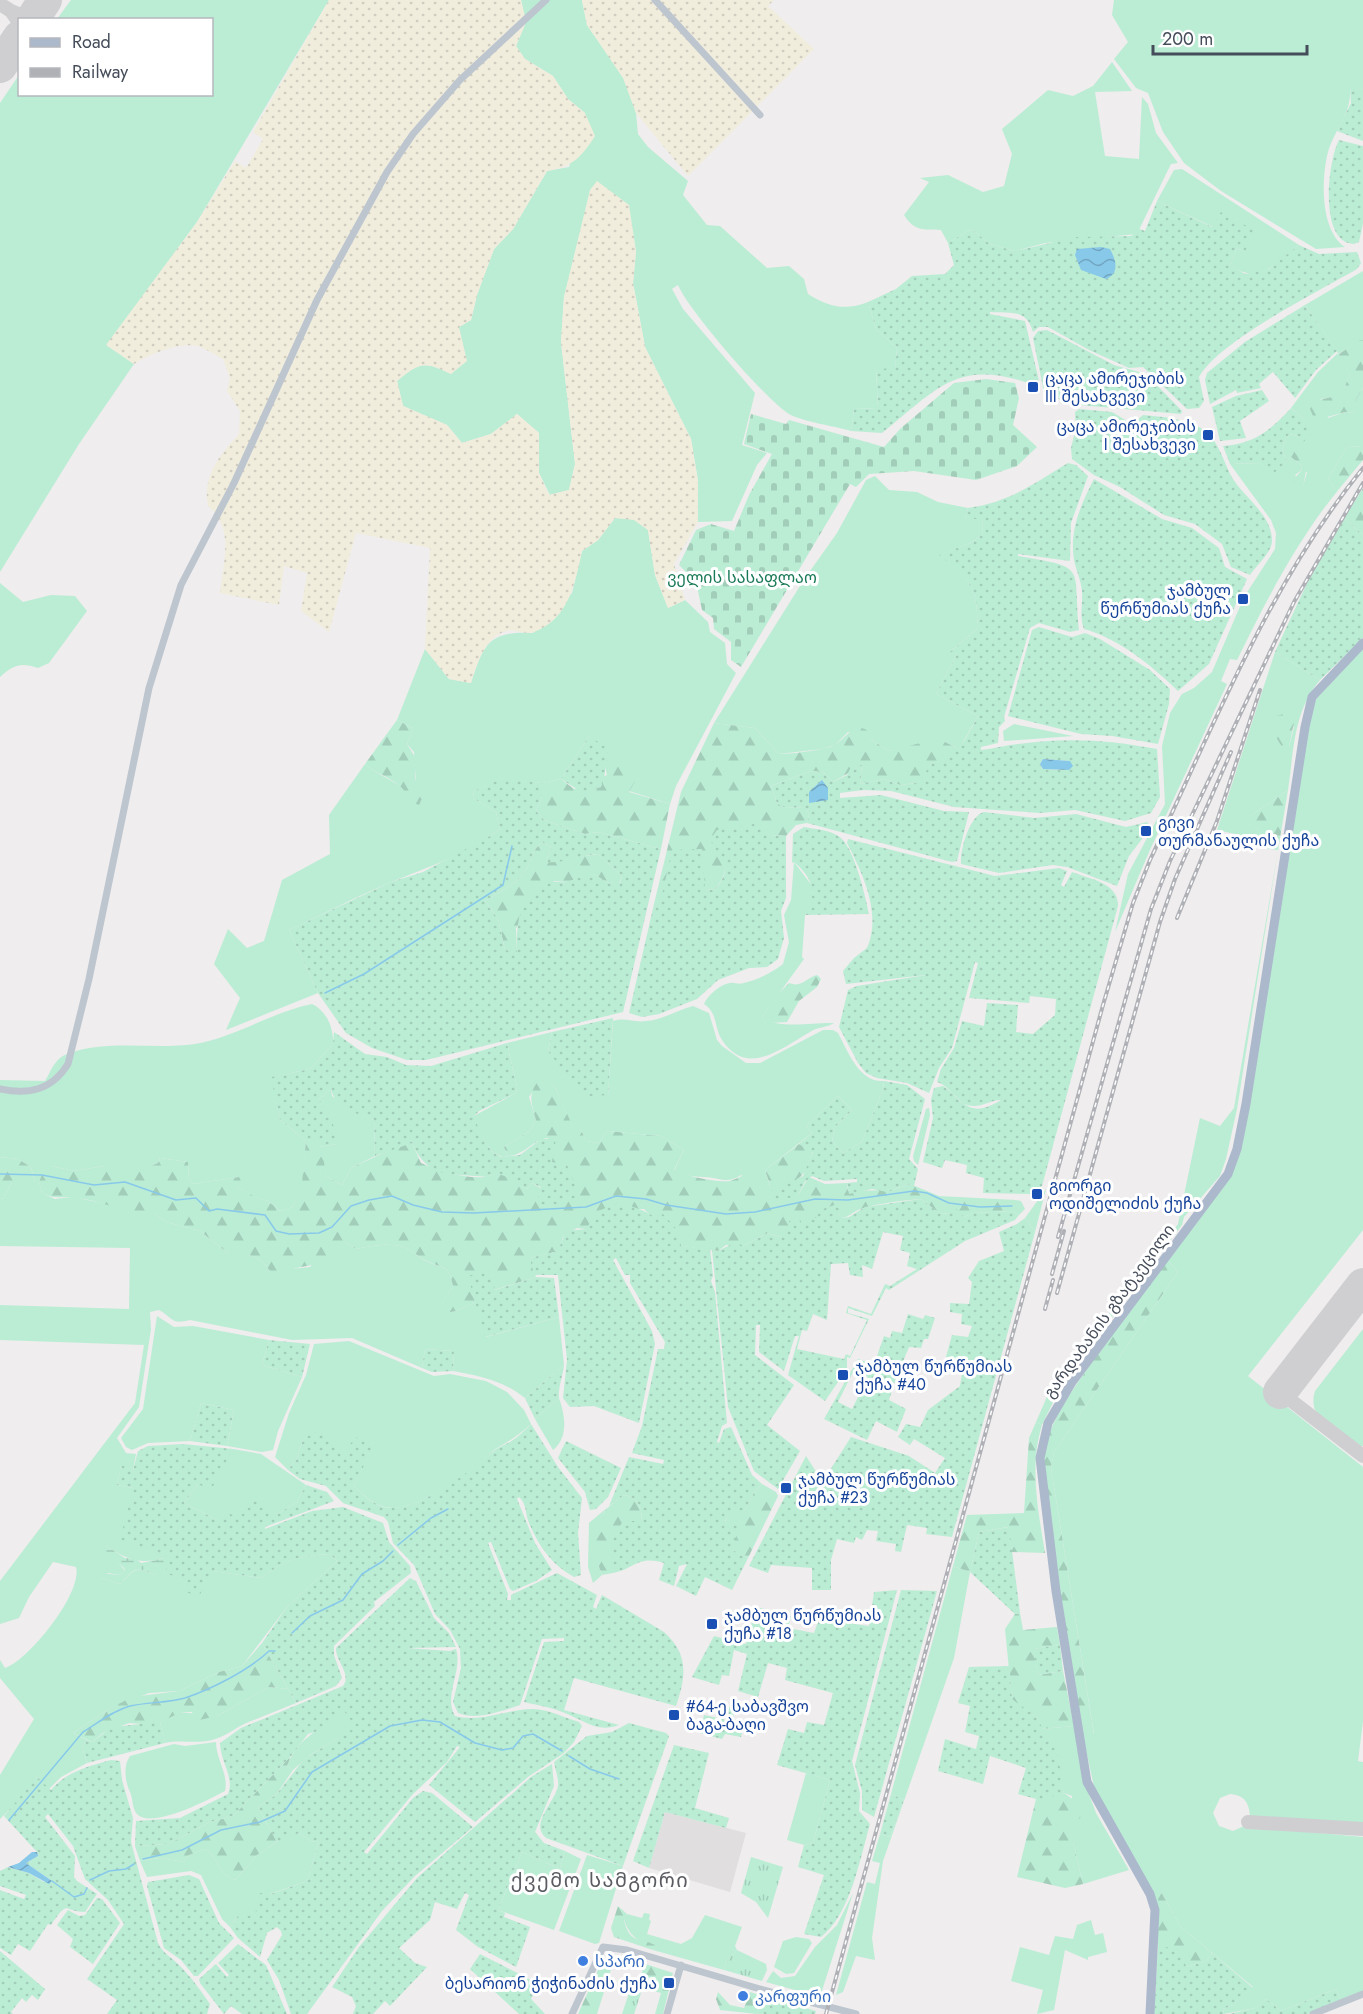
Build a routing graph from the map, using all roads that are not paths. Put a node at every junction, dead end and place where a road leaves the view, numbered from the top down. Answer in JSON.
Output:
{"nodes":[{"id":1,"x":546,"y":0,"type":"edge"},
{"id":2,"x":655,"y":0,"type":"edge"},
{"id":3,"x":760,"y":115,"type":"dead end"},
{"id":4,"x":1363,"y":643,"type":"edge"},
{"id":5,"x":0,"y":1089,"type":"edge"},
{"id":6,"x":681,"y":1965,"type":"junction"},
{"id":7,"x":1363,"y":1994,"type":"edge"},
{"id":8,"x":572,"y":2014,"type":"edge"},
{"id":9,"x":667,"y":2014,"type":"edge"},
{"id":10,"x":856,"y":2014,"type":"edge"},
{"id":11,"x":1150,"y":2014,"type":"edge"},
{"id":12,"x":1313,"y":2014,"type":"edge"}],
"edges":[{"from":1,"to":5,"type":"street"},
{"from":2,"to":3,"type":"street"},
{"from":4,"to":11,"type":"main road","name":"გარდაბანის გზატკეცილი"},
{"from":6,"to":8,"type":"street"},
{"from":6,"to":9,"type":"street"},
{"from":6,"to":10,"type":"street"},
{"from":7,"to":12,"type":"street"}]}
